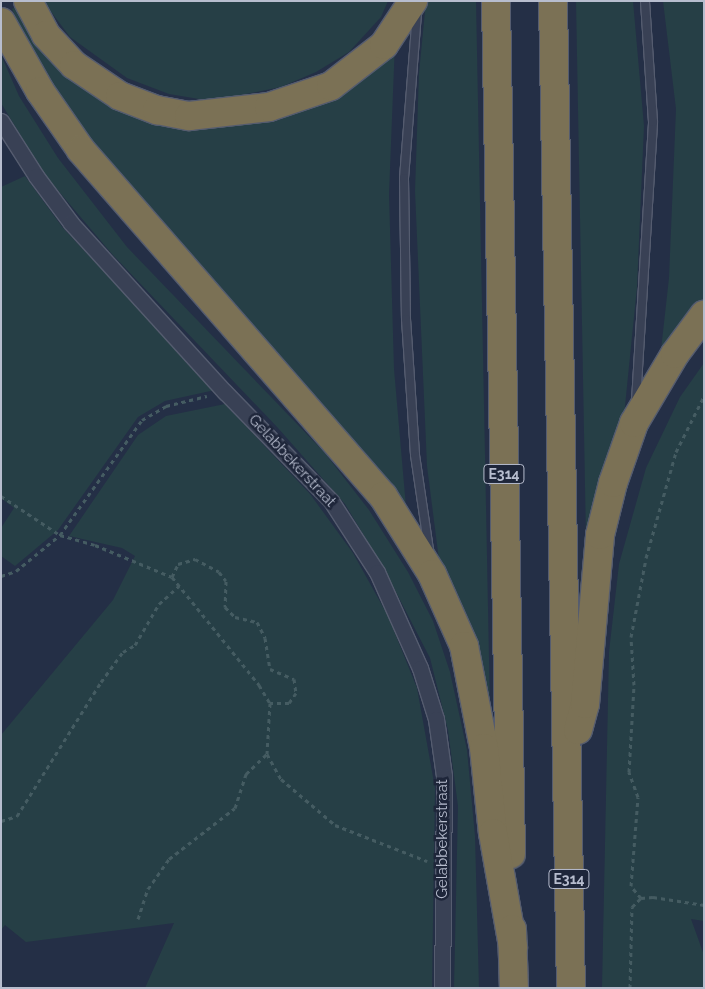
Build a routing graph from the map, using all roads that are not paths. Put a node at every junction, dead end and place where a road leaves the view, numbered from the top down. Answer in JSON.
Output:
{"nodes":[{"id":1,"x":28,"y":1,"type":"edge"},
{"id":2,"x":413,"y":1,"type":"edge"},
{"id":3,"x":417,"y":1,"type":"edge"},
{"id":4,"x":496,"y":1,"type":"edge"},
{"id":5,"x":553,"y":1,"type":"edge"},
{"id":6,"x":645,"y":1,"type":"edge"},
{"id":7,"x":1,"y":22,"type":"edge"},
{"id":8,"x":1,"y":121,"type":"edge"},
{"id":9,"x":704,"y":314,"type":"edge"},
{"id":10,"x":634,"y":423,"type":"junction"},
{"id":11,"x":432,"y":574,"type":"junction"},
{"id":12,"x":568,"y":770,"type":"junction"},
{"id":13,"x":513,"y":947,"type":"junction"},
{"id":14,"x":442,"y":988,"type":"edge"},
{"id":15,"x":514,"y":988,"type":"edge"},
{"id":16,"x":571,"y":988,"type":"edge"}],
"edges":[{"from":1,"to":2,"type":"highway"},
{"from":3,"to":11,"type":"lane"},
{"from":4,"to":13,"type":"highway","number":"E314"},
{"from":5,"to":12,"type":"highway","number":"E314"},
{"from":6,"to":10,"type":"lane"},
{"from":7,"to":11,"type":"highway"},
{"from":8,"to":14,"type":"street","name":"Gelabbekerstraat"},
{"from":9,"to":10,"type":"highway"},
{"from":10,"to":12,"type":"highway"},
{"from":11,"to":13,"type":"highway"},
{"from":12,"to":16,"type":"highway","number":"E314"},
{"from":13,"to":15,"type":"highway","number":"E314"}]}
